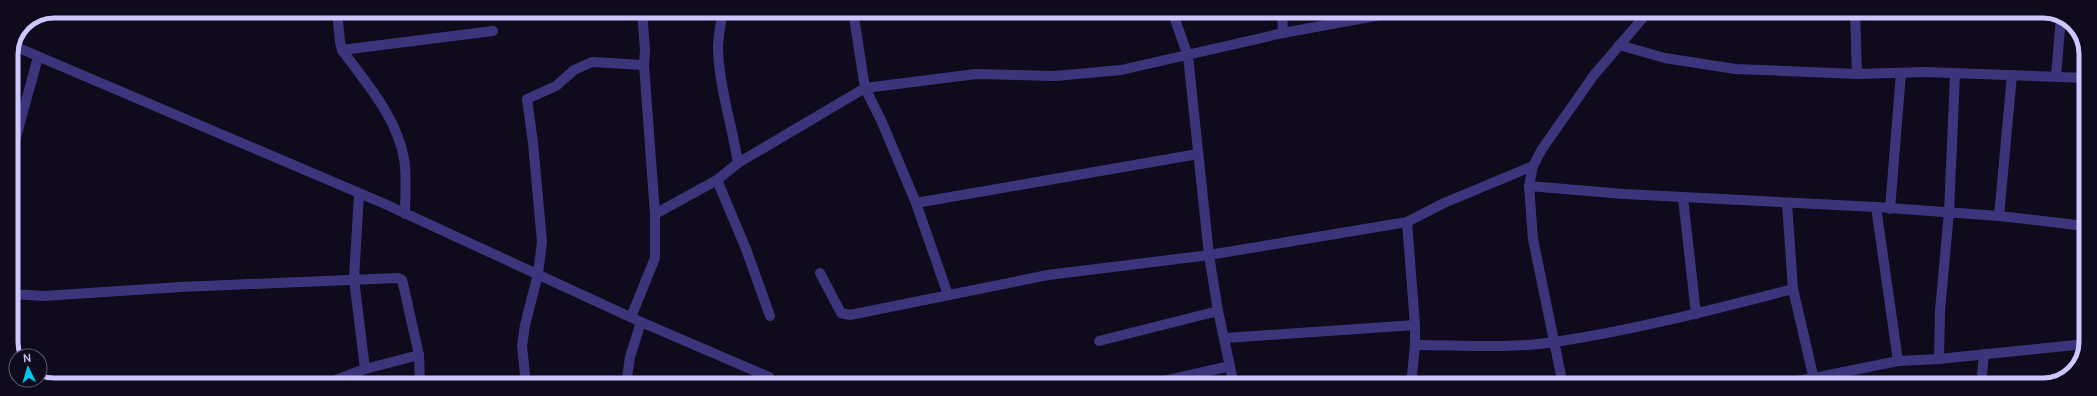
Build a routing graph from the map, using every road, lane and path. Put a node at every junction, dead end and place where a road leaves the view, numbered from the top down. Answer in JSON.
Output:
{"nodes":[{"id":1,"x":338,"y":18,"type":"edge"},
{"id":2,"x":643,"y":18,"type":"edge"},
{"id":3,"x":722,"y":18,"type":"edge"},
{"id":4,"x":854,"y":18,"type":"edge"},
{"id":5,"x":1174,"y":18,"type":"edge"},
{"id":6,"x":1282,"y":18,"type":"edge"},
{"id":7,"x":1364,"y":18,"type":"edge"},
{"id":8,"x":1643,"y":18,"type":"edge"},
{"id":9,"x":1855,"y":18,"type":"edge"},
{"id":10,"x":2061,"y":23,"type":"edge"},
{"id":11,"x":493,"y":31,"type":"dead end"},
{"id":12,"x":1283,"y":33,"type":"junction"},
{"id":13,"x":1619,"y":45,"type":"junction"},
{"id":14,"x":19,"y":48,"type":"edge"},
{"id":15,"x":342,"y":50,"type":"junction"},
{"id":16,"x":1188,"y":56,"type":"junction"},
{"id":17,"x":38,"y":57,"type":"junction"},
{"id":18,"x":644,"y":65,"type":"junction"},
{"id":19,"x":1901,"y":73,"type":"junction"},
{"id":20,"x":1857,"y":74,"type":"junction"},
{"id":21,"x":1955,"y":75,"type":"junction"},
{"id":22,"x":2012,"y":75,"type":"junction"},
{"id":23,"x":2056,"y":76,"type":"junction"},
{"id":24,"x":2079,"y":78,"type":"edge"},
{"id":25,"x":865,"y":88,"type":"junction"},
{"id":26,"x":18,"y":130,"type":"edge"},
{"id":27,"x":1198,"y":154,"type":"junction"},
{"id":28,"x":738,"y":163,"type":"junction"},
{"id":29,"x":1533,"y":166,"type":"junction"},
{"id":30,"x":717,"y":180,"type":"junction"},
{"id":31,"x":1529,"y":186,"type":"junction"},
{"id":32,"x":359,"y":194,"type":"junction"},
{"id":33,"x":1683,"y":198,"type":"junction"},
{"id":34,"x":916,"y":203,"type":"junction"},
{"id":35,"x":1787,"y":203,"type":"junction"},
{"id":36,"x":1876,"y":207,"type":"junction"},
{"id":37,"x":1890,"y":209,"type":"junction"},
{"id":38,"x":1948,"y":212,"type":"junction"},
{"id":39,"x":405,"y":214,"type":"junction"},
{"id":40,"x":655,"y":214,"type":"junction"},
{"id":41,"x":1999,"y":216,"type":"junction"},
{"id":42,"x":1407,"y":222,"type":"junction"},
{"id":43,"x":2079,"y":225,"type":"edge"},
{"id":44,"x":1209,"y":255,"type":"junction"},
{"id":45,"x":820,"y":273,"type":"dead end"},
{"id":46,"x":538,"y":274,"type":"junction"},
{"id":47,"x":354,"y":279,"type":"junction"},
{"id":48,"x":1793,"y":290,"type":"junction"},
{"id":49,"x":18,"y":294,"type":"edge"},
{"id":50,"x":948,"y":295,"type":"junction"},
{"id":51,"x":1218,"y":311,"type":"junction"},
{"id":52,"x":1696,"y":314,"type":"junction"},
{"id":53,"x":770,"y":316,"type":"dead end"},
{"id":54,"x":631,"y":317,"type":"junction"},
{"id":55,"x":641,"y":322,"type":"junction"},
{"id":56,"x":1415,"y":325,"type":"junction"},
{"id":57,"x":1224,"y":338,"type":"junction"},
{"id":58,"x":1099,"y":341,"type":"dead end"},
{"id":59,"x":1554,"y":342,"type":"junction"},
{"id":60,"x":1415,"y":345,"type":"junction"},
{"id":61,"x":2079,"y":345,"type":"edge"},
{"id":62,"x":1984,"y":354,"type":"junction"},
{"id":63,"x":419,"y":355,"type":"junction"},
{"id":64,"x":1939,"y":359,"type":"junction"},
{"id":65,"x":1898,"y":361,"type":"junction"},
{"id":66,"x":1230,"y":366,"type":"junction"},
{"id":67,"x":365,"y":369,"type":"junction"},
{"id":68,"x":341,"y":378,"type":"edge"},
{"id":69,"x":420,"y":378,"type":"edge"},
{"id":70,"x":525,"y":378,"type":"edge"},
{"id":71,"x":627,"y":378,"type":"edge"},
{"id":72,"x":770,"y":378,"type":"edge"},
{"id":73,"x":1177,"y":378,"type":"edge"},
{"id":74,"x":1233,"y":378,"type":"edge"},
{"id":75,"x":1412,"y":378,"type":"edge"},
{"id":76,"x":1562,"y":378,"type":"edge"},
{"id":77,"x":1814,"y":378,"type":"edge"},
{"id":78,"x":1831,"y":378,"type":"edge"},
{"id":79,"x":1982,"y":378,"type":"edge"}],
"edges":[{"from":1,"to":15,"type":"street"},
{"from":2,"to":18,"type":"street"},
{"from":3,"to":28,"type":"street"},
{"from":4,"to":25,"type":"street"},
{"from":5,"to":16,"type":"street"},
{"from":6,"to":12,"type":"street"},
{"from":7,"to":12,"type":"street"},
{"from":8,"to":13,"type":"street"},
{"from":9,"to":20,"type":"street"},
{"from":10,"to":23,"type":"street"},
{"from":11,"to":15,"type":"street"},
{"from":12,"to":16,"type":"street"},
{"from":13,"to":20,"type":"street"},
{"from":13,"to":29,"type":"street"},
{"from":14,"to":17,"type":"street"},
{"from":15,"to":39,"type":"street"},
{"from":16,"to":25,"type":"street"},
{"from":16,"to":27,"type":"street"},
{"from":17,"to":26,"type":"street"},
{"from":17,"to":32,"type":"street"},
{"from":18,"to":40,"type":"street"},
{"from":18,"to":46,"type":"street"},
{"from":19,"to":20,"type":"street"},
{"from":19,"to":21,"type":"street"},
{"from":19,"to":37,"type":"street"},
{"from":21,"to":22,"type":"street"},
{"from":21,"to":38,"type":"street"},
{"from":22,"to":23,"type":"street"},
{"from":22,"to":41,"type":"street"},
{"from":23,"to":24,"type":"street"},
{"from":25,"to":28,"type":"street"},
{"from":25,"to":34,"type":"street"},
{"from":27,"to":34,"type":"street"},
{"from":27,"to":44,"type":"street"},
{"from":28,"to":30,"type":"street"},
{"from":29,"to":31,"type":"street"},
{"from":29,"to":42,"type":"street"},
{"from":30,"to":40,"type":"street"},
{"from":30,"to":53,"type":"street"},
{"from":31,"to":33,"type":"street"},
{"from":31,"to":59,"type":"street"},
{"from":32,"to":39,"type":"street"},
{"from":32,"to":47,"type":"street"},
{"from":33,"to":35,"type":"street"},
{"from":33,"to":52,"type":"street"},
{"from":34,"to":50,"type":"street"},
{"from":35,"to":36,"type":"street"},
{"from":35,"to":48,"type":"street"},
{"from":36,"to":37,"type":"street"},
{"from":36,"to":65,"type":"street"},
{"from":37,"to":38,"type":"street"},
{"from":38,"to":41,"type":"street"},
{"from":38,"to":64,"type":"street"},
{"from":39,"to":46,"type":"street"},
{"from":40,"to":54,"type":"street"},
{"from":41,"to":43,"type":"street"},
{"from":42,"to":44,"type":"street"},
{"from":42,"to":56,"type":"street"},
{"from":44,"to":50,"type":"street"},
{"from":44,"to":51,"type":"street"},
{"from":45,"to":50,"type":"street"},
{"from":46,"to":54,"type":"street"},
{"from":46,"to":70,"type":"street"},
{"from":47,"to":49,"type":"street"},
{"from":47,"to":63,"type":"street"},
{"from":47,"to":67,"type":"street"},
{"from":48,"to":52,"type":"street"},
{"from":48,"to":77,"type":"street"},
{"from":51,"to":57,"type":"street"},
{"from":51,"to":58,"type":"street"},
{"from":52,"to":59,"type":"street"},
{"from":54,"to":55,"type":"street"},
{"from":55,"to":71,"type":"street"},
{"from":55,"to":72,"type":"street"},
{"from":56,"to":57,"type":"street"},
{"from":56,"to":60,"type":"street"},
{"from":57,"to":66,"type":"street"},
{"from":59,"to":60,"type":"street"},
{"from":59,"to":76,"type":"street"},
{"from":60,"to":75,"type":"street"},
{"from":61,"to":62,"type":"street"},
{"from":62,"to":64,"type":"street"},
{"from":62,"to":79,"type":"street"},
{"from":63,"to":67,"type":"street"},
{"from":63,"to":69,"type":"street"},
{"from":64,"to":65,"type":"street"},
{"from":65,"to":78,"type":"street"},
{"from":66,"to":73,"type":"street"},
{"from":66,"to":74,"type":"street"},
{"from":67,"to":68,"type":"street"}]}
